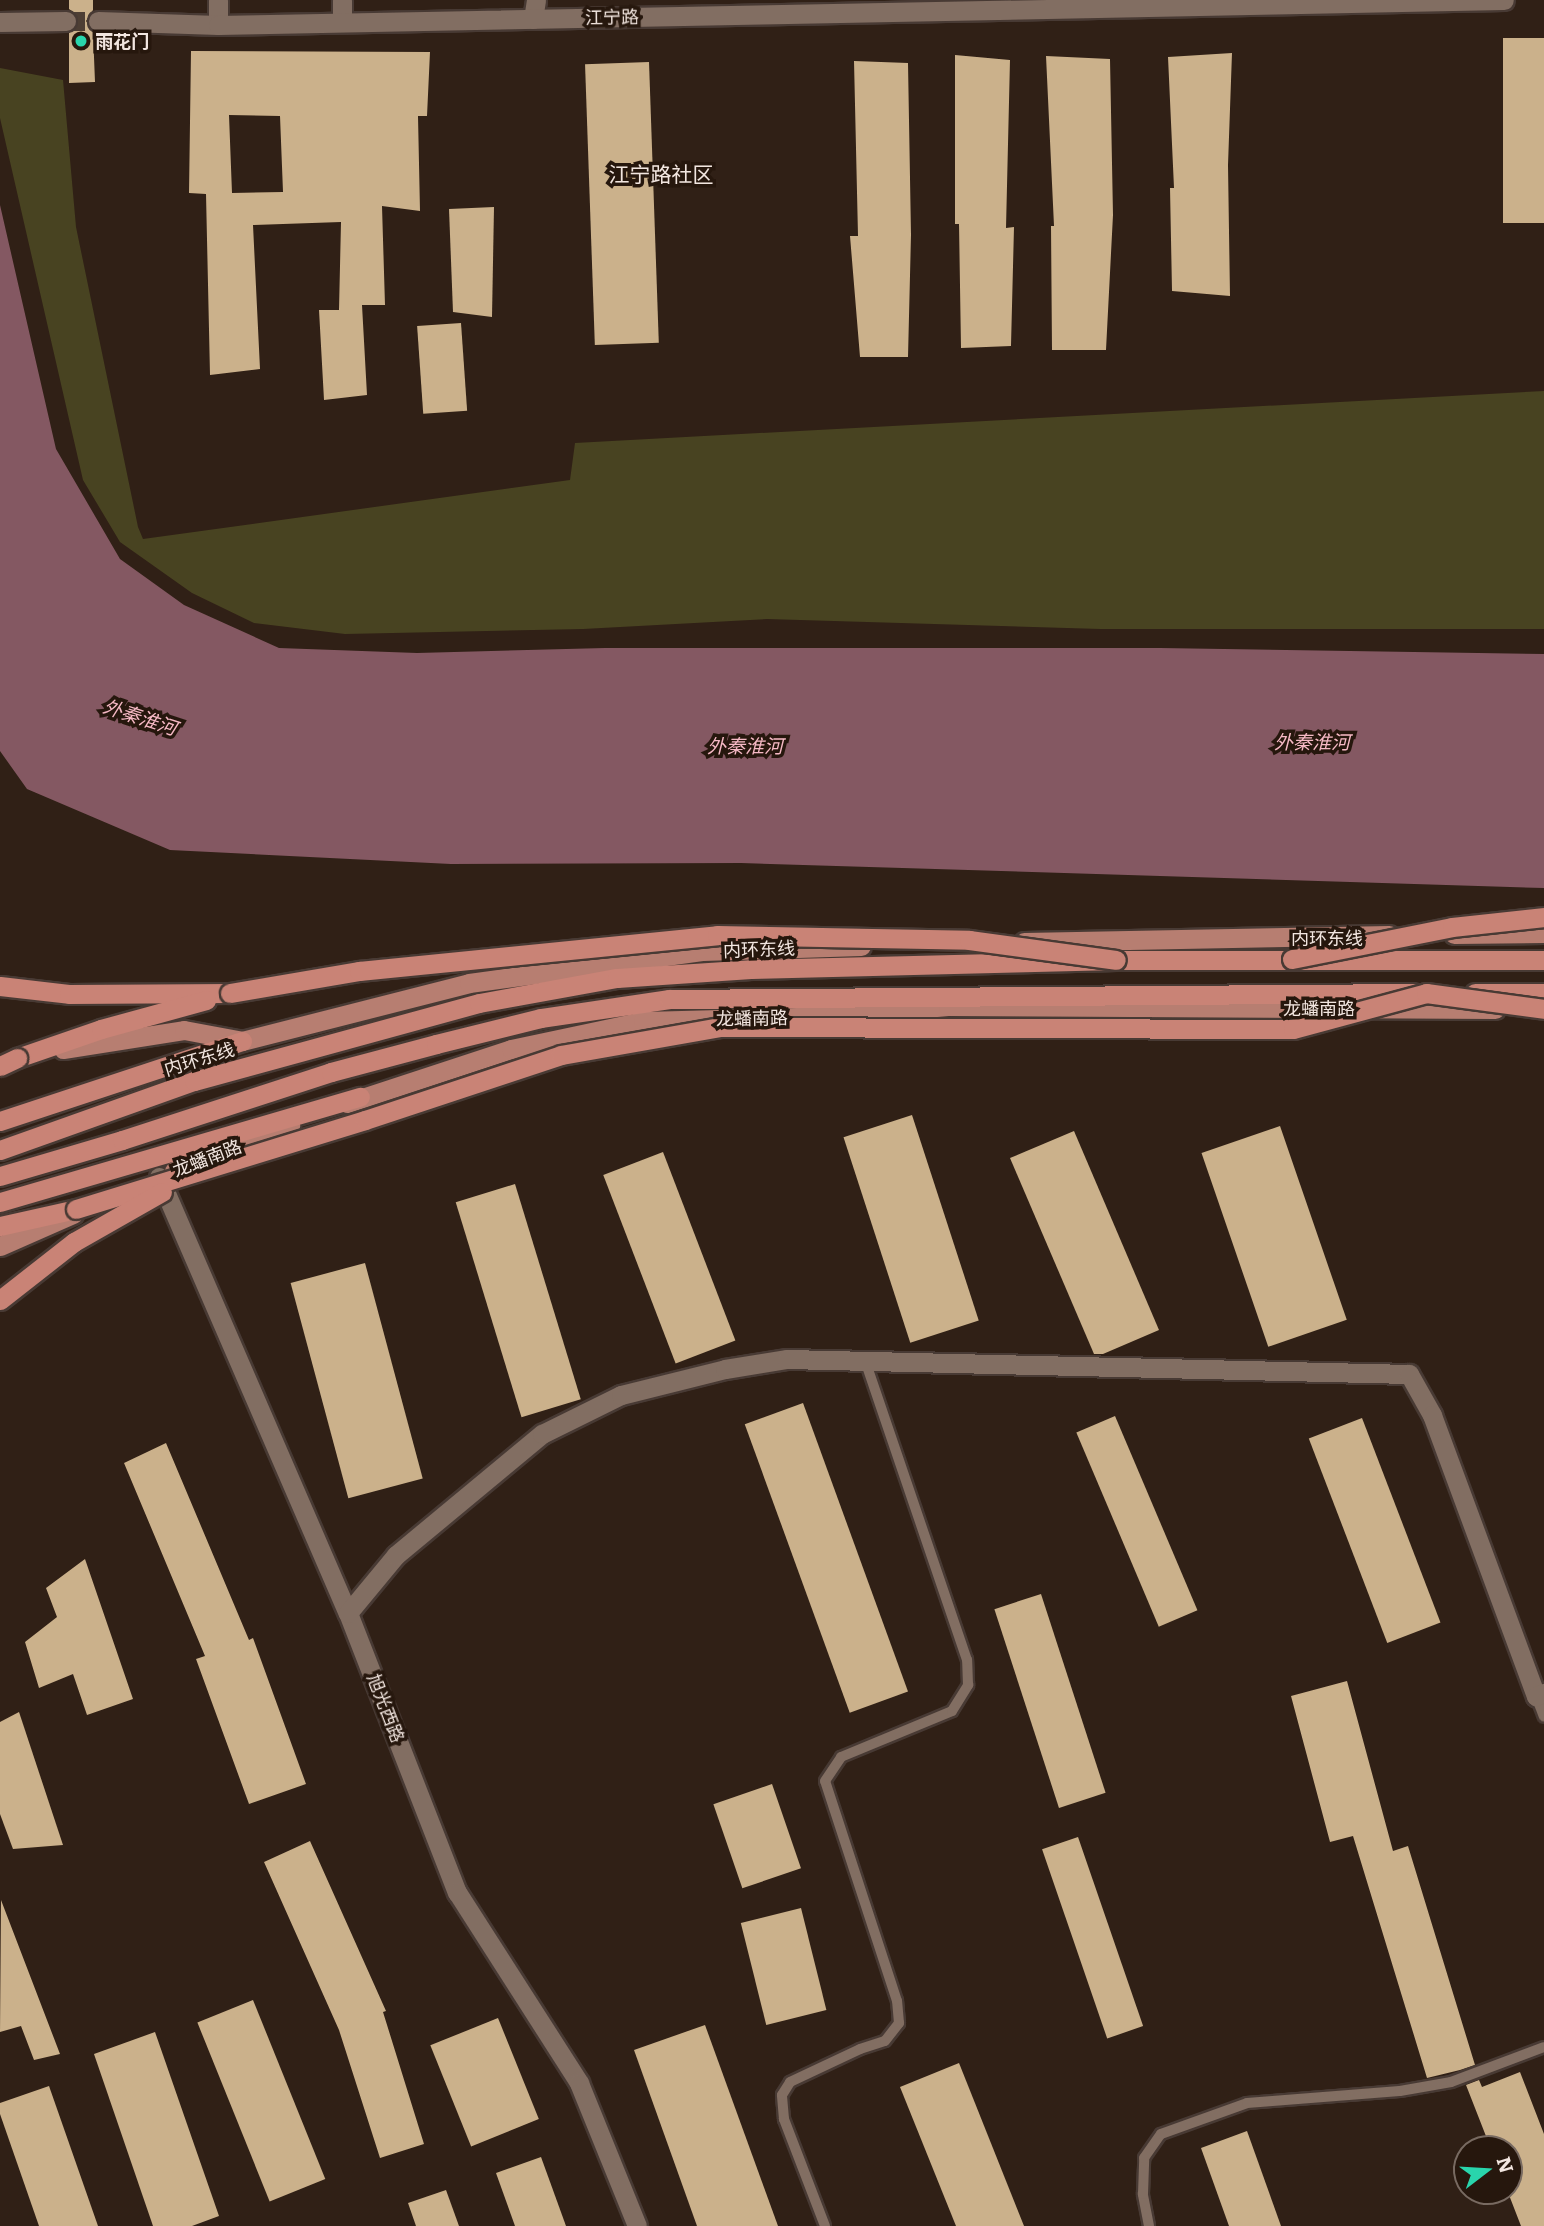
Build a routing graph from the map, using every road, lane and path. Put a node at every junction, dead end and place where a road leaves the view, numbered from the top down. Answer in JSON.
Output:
{"nodes":[{"id":1,"x":218,"y":0,"type":"edge"},
{"id":2,"x":342,"y":0,"type":"edge"},
{"id":3,"x":1504,"y":0,"type":"edge"},
{"id":4,"x":534,"y":9,"type":"edge"},
{"id":5,"x":66,"y":21,"type":"tunnel mouth"},
{"id":6,"x":99,"y":21,"type":"tunnel mouth"},
{"id":7,"x":6,"y":22,"type":"edge"},
{"id":8,"x":342,"y":22,"type":"junction"},
{"id":9,"x":218,"y":25,"type":"junction"},
{"id":10,"x":1544,"y":917,"type":"edge"},
{"id":11,"x":1544,"y":933,"type":"edge"},
{"id":12,"x":1292,"y":959,"type":"junction"},
{"id":13,"x":1116,"y":960,"type":"junction"},
{"id":14,"x":1544,"y":960,"type":"edge"},
{"id":15,"x":0,"y":986,"type":"edge"},
{"id":16,"x":230,"y":993,"type":"junction"},
{"id":17,"x":1426,"y":993,"type":"junction"},
{"id":18,"x":1544,"y":993,"type":"edge"},
{"id":19,"x":1544,"y":1009,"type":"edge"},
{"id":20,"x":242,"y":1041,"type":"junction"},
{"id":21,"x":0,"y":1064,"type":"edge"},
{"id":22,"x":360,"y":1097,"type":"junction"},
{"id":23,"x":0,"y":1121,"type":"edge"},
{"id":24,"x":0,"y":1150,"type":"edge"},
{"id":25,"x":0,"y":1175,"type":"edge"},
{"id":26,"x":191,"y":1176,"type":"junction"},
{"id":27,"x":159,"y":1177,"type":"junction"},
{"id":28,"x":0,"y":1202,"type":"edge"},
{"id":29,"x":0,"y":1226,"type":"edge"},
{"id":30,"x":0,"y":1246,"type":"edge"},
{"id":31,"x":0,"y":1300,"type":"edge"},
{"id":32,"x":865,"y":1361,"type":"junction"},
{"id":33,"x":348,"y":1613,"type":"junction"},
{"id":34,"x":1540,"y":1695,"type":"edge"},
{"id":35,"x":1544,"y":1717,"type":"edge"},
{"id":36,"x":1544,"y":2048,"type":"edge"},
{"id":37,"x":636,"y":2226,"type":"edge"},
{"id":38,"x":825,"y":2226,"type":"edge"},
{"id":39,"x":1149,"y":2226,"type":"edge"}],
"edges":[{"from":1,"to":9,"type":"street"},
{"from":2,"to":8,"type":"street"},
{"from":3,"to":4,"type":"street","name":"江宁路"},
{"from":4,"to":8,"type":"street","name":"江宁路"},
{"from":5,"to":7,"type":"street"},
{"from":6,"to":9,"type":"street","name":"江宁路"},
{"from":8,"to":9,"type":"street","name":"江宁路"},
{"from":10,"to":12,"type":"highway","bridge":true},
{"from":11,"to":20,"type":"main road"},
{"from":12,"to":13,"type":"highway","name":"内环东线"},
{"from":12,"to":14,"type":"highway","name":"内环东线","bridge":true},
{"from":13,"to":16,"type":"highway","bridge":true},
{"from":13,"to":24,"type":"highway","name":"内环东线","bridge":true},
{"from":15,"to":16,"type":"highway"},
{"from":16,"to":21,"type":"highway","bridge":true},
{"from":17,"to":18,"type":"highway","bridge":true},
{"from":17,"to":19,"type":"highway","bridge":true},
{"from":17,"to":25,"type":"highway","bridge":true},
{"from":17,"to":26,"type":"highway","bridge":true},
{"from":19,"to":22,"type":"main road","name":"龙蟠南路"},
{"from":20,"to":21,"type":"main road"},
{"from":20,"to":23,"type":"highway"},
{"from":22,"to":27,"type":"main road","name":"龙蟠南路"},
{"from":22,"to":28,"type":"highway"},
{"from":26,"to":29,"type":"highway","bridge":true},
{"from":26,"to":31,"type":"highway","bridge":true},
{"from":27,"to":30,"type":"main road","name":"龙蟠南路"},
{"from":27,"to":33,"type":"street","name":"旭光西路"},
{"from":32,"to":33,"type":"street"},
{"from":32,"to":34,"type":"street"},
{"from":32,"to":38,"type":"lane"},
{"from":33,"to":37,"type":"street","name":"旭光西路"},
{"from":34,"to":35,"type":"lane"},
{"from":36,"to":39,"type":"lane"}]}
